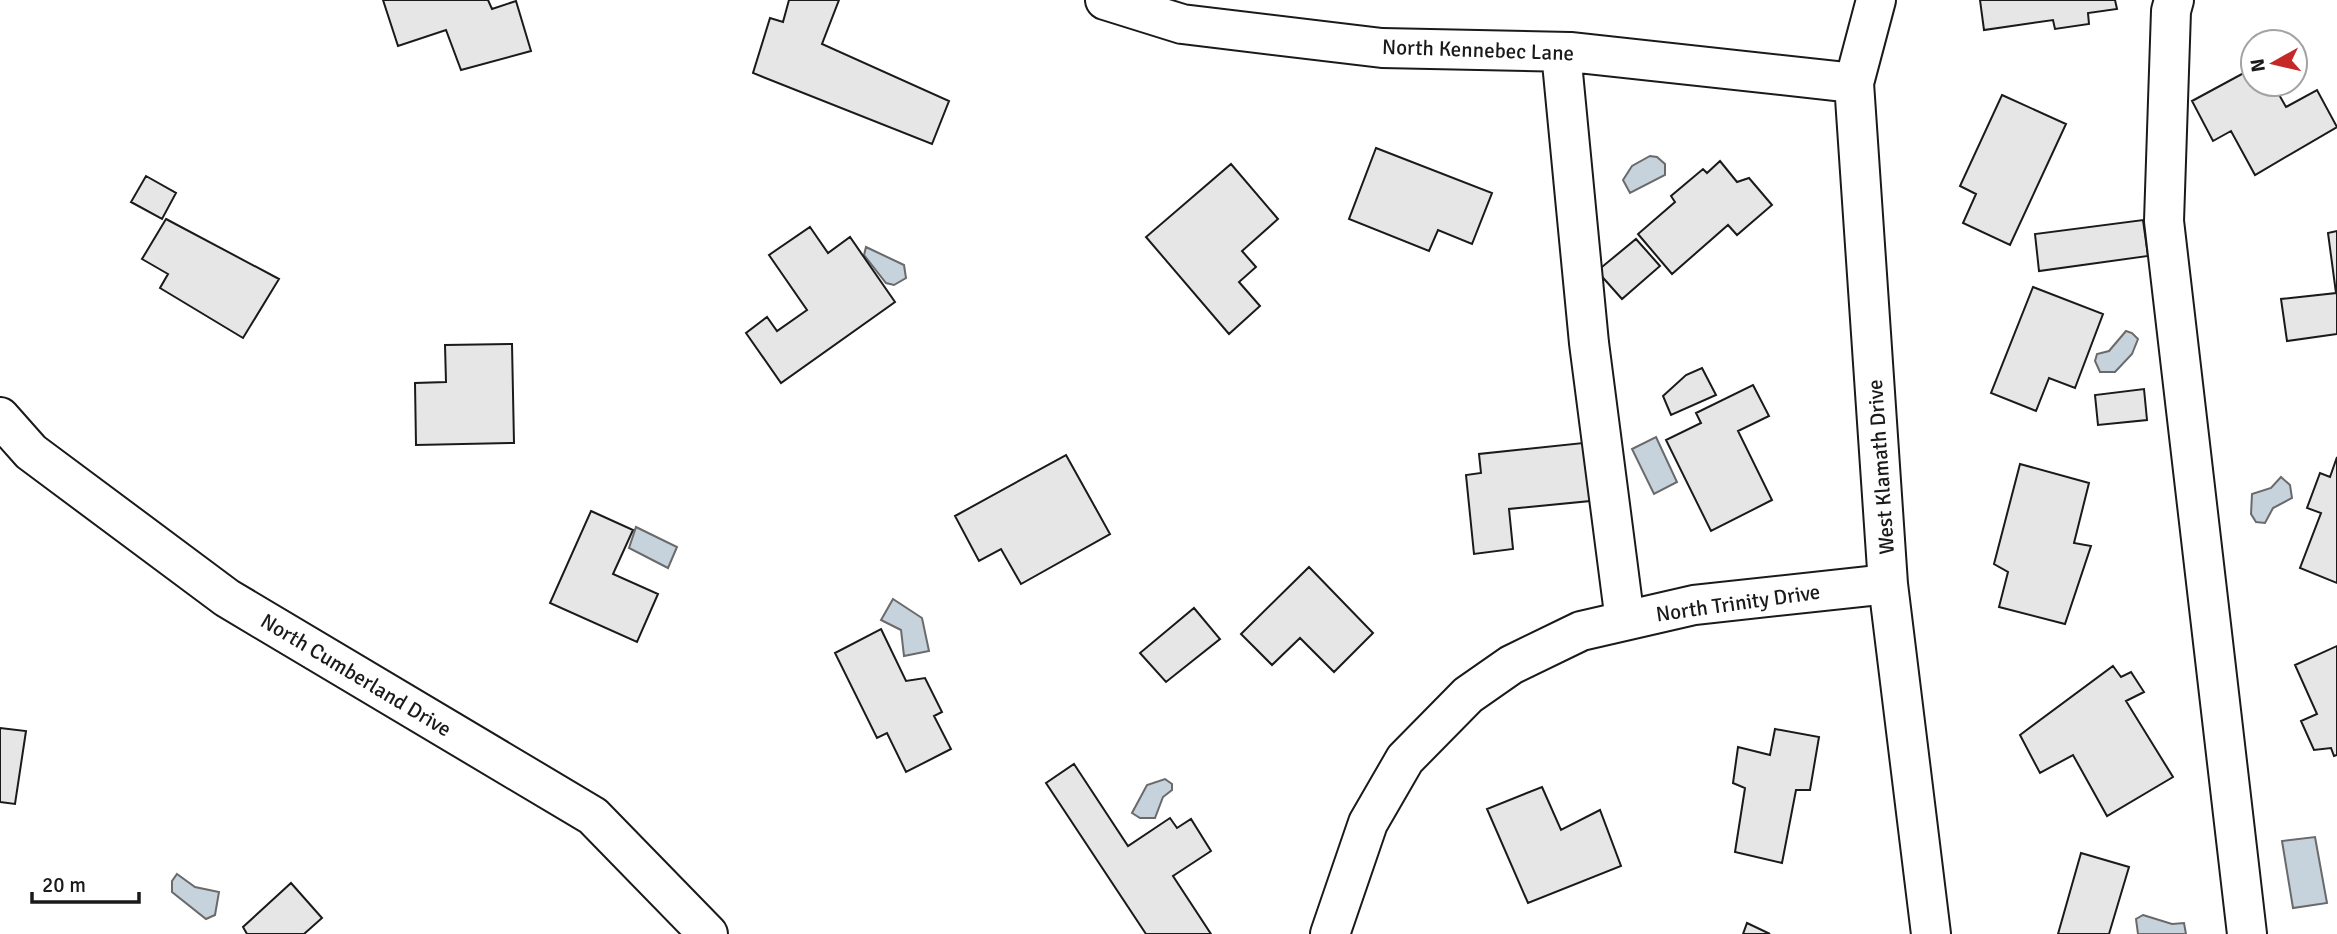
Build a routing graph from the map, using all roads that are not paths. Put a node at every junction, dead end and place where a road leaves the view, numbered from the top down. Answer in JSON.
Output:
{"nodes":[{"id":1,"x":1105,"y":0,"type":"edge"},
{"id":2,"x":1876,"y":0,"type":"edge"},
{"id":3,"x":2174,"y":0,"type":"edge"},
{"id":4,"x":1561,"y":52,"type":"junction"},
{"id":5,"x":1854,"y":83,"type":"junction"},
{"id":6,"x":0,"y":417,"type":"edge"},
{"id":7,"x":1888,"y":584,"type":"junction"},
{"id":8,"x":1625,"y":621,"type":"junction"},
{"id":9,"x":708,"y":934,"type":"edge"},
{"id":10,"x":1330,"y":934,"type":"edge"},
{"id":11,"x":1931,"y":934,"type":"edge"},
{"id":12,"x":2247,"y":934,"type":"edge"}],
"edges":[{"from":1,"to":4,"type":"street","name":"North Kennebec Lane"},
{"from":2,"to":5,"type":"street","name":"West Klamath Drive"},
{"from":3,"to":12,"type":"street"},
{"from":4,"to":5,"type":"street","name":"North Kennebec Lane"},
{"from":4,"to":8,"type":"street"},
{"from":5,"to":7,"type":"street","name":"West Klamath Drive"},
{"from":6,"to":9,"type":"street","name":"North Cumberland Drive"},
{"from":7,"to":8,"type":"street","name":"North Trinity Drive"},
{"from":7,"to":11,"type":"street","name":"West Klamath Drive"},
{"from":8,"to":10,"type":"street","name":"North Trinity Drive"}]}
